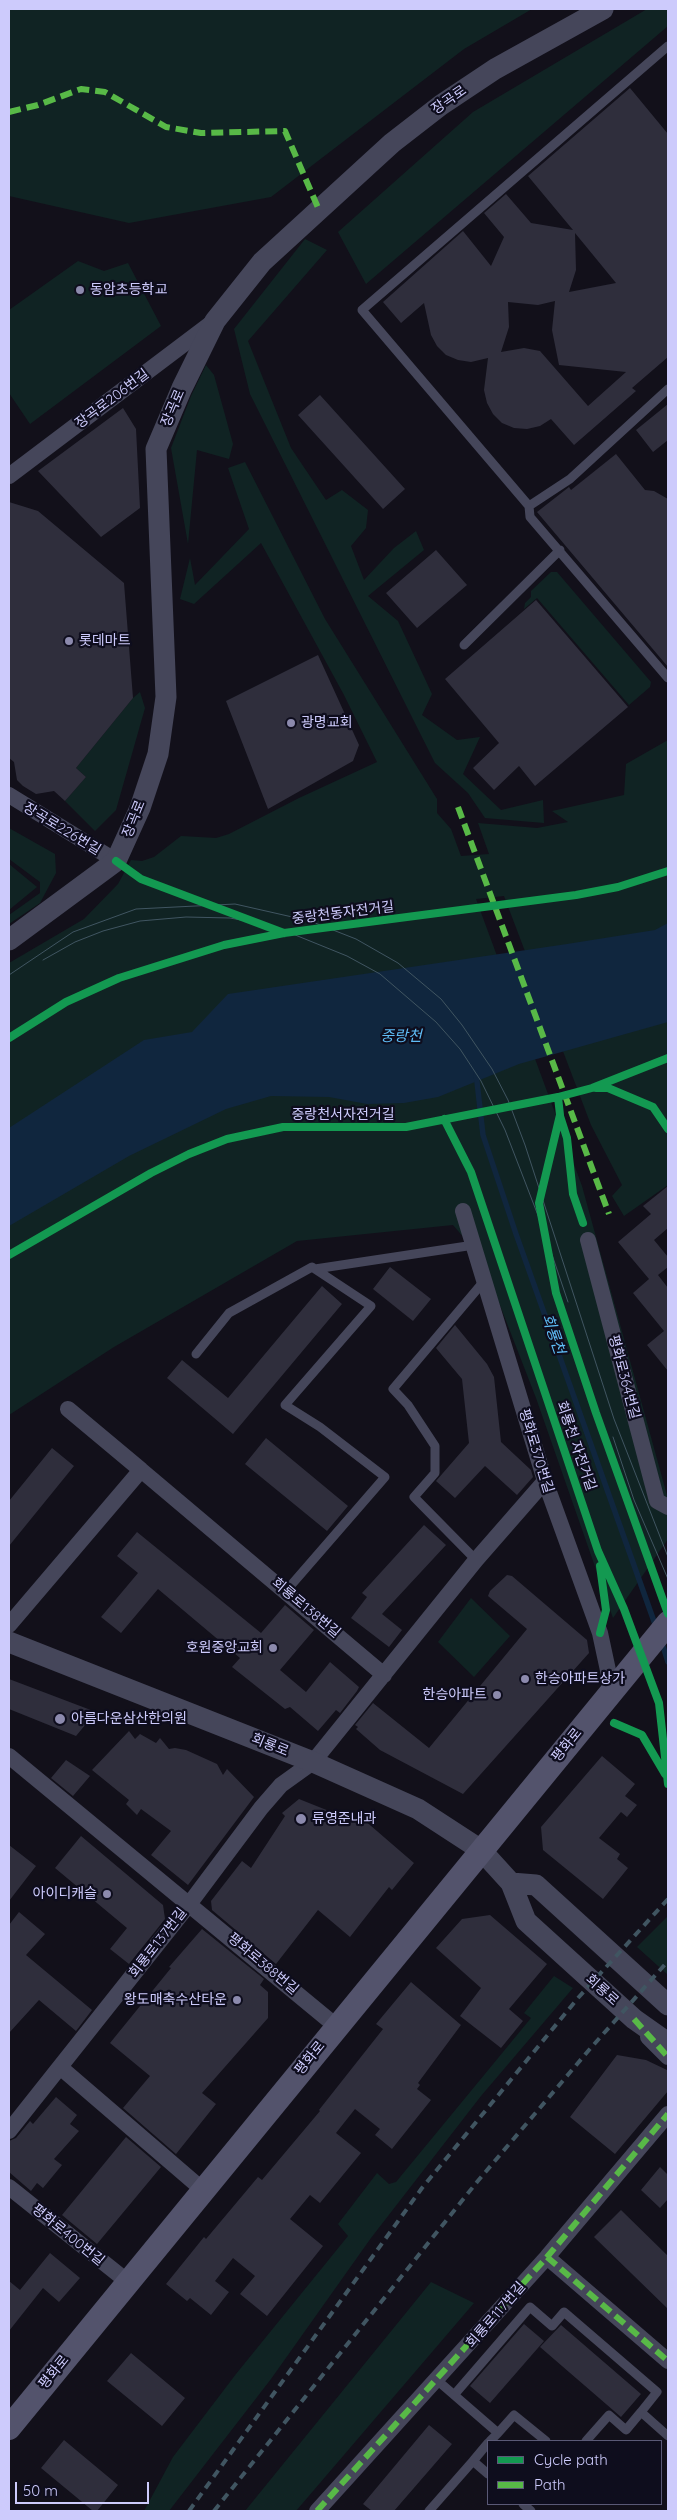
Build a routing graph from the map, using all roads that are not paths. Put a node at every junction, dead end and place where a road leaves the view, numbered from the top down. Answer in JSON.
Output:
{"nodes":[{"id":1,"x":603,"y":9,"type":"edge"},
{"id":2,"x":668,"y":46,"type":"edge"},
{"id":3,"x":215,"y":321,"type":"junction"},
{"id":4,"x":668,"y":389,"type":"edge"},
{"id":5,"x":9,"y":476,"type":"edge"},
{"id":6,"x":530,"y":506,"type":"junction"},
{"id":7,"x":560,"y":550,"type":"junction"},
{"id":8,"x":464,"y":645,"type":"dead end"},
{"id":9,"x":668,"y":678,"type":"edge"},
{"id":10,"x":9,"y":795,"type":"edge"},
{"id":11,"x":116,"y":861,"type":"junction"},
{"id":12,"x":9,"y":940,"type":"edge"},
{"id":13,"x":463,"y":1211,"type":"dead end"},
{"id":14,"x":588,"y":1240,"type":"dead end"},
{"id":15,"x":474,"y":1244,"type":"junction"},
{"id":16,"x":315,"y":1269,"type":"junction"},
{"id":17,"x":485,"y":1280,"type":"junction"},
{"id":18,"x":196,"y":1354,"type":"dead end"},
{"id":19,"x":68,"y":1409,"type":"dead end"},
{"id":20,"x":141,"y":1470,"type":"junction"},
{"id":21,"x":545,"y":1481,"type":"junction"},
{"id":22,"x":668,"y":1507,"type":"edge"},
{"id":23,"x":476,"y":1560,"type":"junction"},
{"id":24,"x":286,"y":1591,"type":"junction"},
{"id":25,"x":668,"y":1623,"type":"edge"},
{"id":26,"x":9,"y":1625,"type":"edge"},
{"id":27,"x":9,"y":1642,"type":"edge"},
{"id":28,"x":384,"y":1675,"type":"junction"},
{"id":29,"x":612,"y":1689,"type":"junction"},
{"id":30,"x":9,"y":1756,"type":"edge"},
{"id":31,"x":313,"y":1762,"type":"junction"},
{"id":32,"x":481,"y":1850,"type":"junction"},
{"id":33,"x":511,"y":1882,"type":"junction"},
{"id":34,"x":190,"y":1903,"type":"junction"},
{"id":35,"x":668,"y":2005,"type":"edge"},
{"id":36,"x":634,"y":2019,"type":"junction"},
{"id":37,"x":336,"y":2026,"type":"junction"},
{"id":38,"x":668,"y":2043,"type":"edge"},
{"id":39,"x":668,"y":2057,"type":"edge"},
{"id":40,"x":60,"y":2068,"type":"junction"},
{"id":41,"x":668,"y":2114,"type":"edge"},
{"id":42,"x":9,"y":2131,"type":"edge"},
{"id":43,"x":9,"y":2187,"type":"edge"},
{"id":44,"x":204,"y":2190,"type":"junction"},
{"id":45,"x":547,"y":2257,"type":"junction"},
{"id":46,"x":128,"y":2282,"type":"junction"},
{"id":47,"x":668,"y":2361,"type":"edge"},
{"id":48,"x":438,"y":2381,"type":"junction"},
{"id":49,"x":454,"y":2394,"type":"junction"},
{"id":50,"x":641,"y":2412,"type":"junction"},
{"id":51,"x":9,"y":2428,"type":"edge"},
{"id":52,"x":498,"y":2433,"type":"junction"},
{"id":53,"x":668,"y":2436,"type":"edge"},
{"id":54,"x":491,"y":2440,"type":"edge"},
{"id":55,"x":545,"y":2440,"type":"edge"},
{"id":56,"x":587,"y":2440,"type":"edge"},
{"id":57,"x":487,"y":2444,"type":"edge"},
{"id":58,"x":473,"y":2461,"type":"junction"},
{"id":59,"x":487,"y":2473,"type":"edge"},
{"id":60,"x":317,"y":2511,"type":"edge"},
{"id":61,"x":429,"y":2511,"type":"edge"}],
"edges":[{"from":1,"to":3,"type":"street","name":"장곡로"},
{"from":2,"to":6,"type":"lane"},
{"from":3,"to":5,"type":"street","name":"장곡로206번길"},
{"from":3,"to":11,"type":"street","name":"장곡로"},
{"from":4,"to":6,"type":"lane"},
{"from":6,"to":7,"type":"lane"},
{"from":7,"to":8,"type":"lane"},
{"from":7,"to":9,"type":"lane"},
{"from":10,"to":11,"type":"street","name":"장곡로226번길"},
{"from":11,"to":12,"type":"street","name":"장곡로"},
{"from":13,"to":15,"type":"street","name":"평화로370번길"},
{"from":14,"to":22,"type":"street","name":"평화로364번길"},
{"from":15,"to":16,"type":"lane"},
{"from":15,"to":17,"type":"street","name":"평화로370번길"},
{"from":16,"to":18,"type":"lane"},
{"from":16,"to":24,"type":"lane"},
{"from":17,"to":21,"type":"street","name":"평화로370번길"},
{"from":17,"to":23,"type":"lane"},
{"from":19,"to":20,"type":"street","name":"회룡로138번길"},
{"from":20,"to":24,"type":"street","name":"회룡로138번길"},
{"from":20,"to":26,"type":"street"},
{"from":21,"to":23,"type":"street"},
{"from":21,"to":29,"type":"street","name":"평화로370번길"},
{"from":23,"to":28,"type":"street"},
{"from":24,"to":28,"type":"street","name":"회룡로138번길"},
{"from":25,"to":29,"type":"main road","name":"평화로"},
{"from":27,"to":31,"type":"street","name":"회룡로"},
{"from":28,"to":31,"type":"street"},
{"from":29,"to":32,"type":"main road","name":"평화로"},
{"from":30,"to":34,"type":"street","name":"평화로388번길"},
{"from":31,"to":32,"type":"street","name":"회룡로"},
{"from":31,"to":34,"type":"street","name":"회룡로137번길"},
{"from":32,"to":33,"type":"street","name":"회룡로"},
{"from":32,"to":37,"type":"main road","name":"평화로"},
{"from":33,"to":35,"type":"street"},
{"from":33,"to":36,"type":"street","name":"회룡로"},
{"from":34,"to":37,"type":"street","name":"평화로388번길"},
{"from":34,"to":40,"type":"street","name":"회룡로137번길"},
{"from":36,"to":38,"type":"street","name":"회룡로"},
{"from":36,"to":39,"type":"street"},
{"from":37,"to":44,"type":"main road","name":"평화로"},
{"from":40,"to":42,"type":"street","name":"회룡로137번길"},
{"from":40,"to":44,"type":"street"},
{"from":41,"to":45,"type":"street","name":"회룡로117번길"},
{"from":43,"to":46,"type":"street","name":"평화로400번길"},
{"from":44,"to":46,"type":"main road","name":"평화로"},
{"from":45,"to":47,"type":"street"},
{"from":45,"to":48,"type":"street","name":"회룡로117번길"},
{"from":46,"to":51,"type":"main road","name":"평화로"},
{"from":48,"to":49,"type":"lane"},
{"from":48,"to":60,"type":"street","name":"회룡로117번길"},
{"from":49,"to":50,"type":"lane"},
{"from":49,"to":52,"type":"lane"},
{"from":50,"to":53,"type":"lane"},
{"from":50,"to":56,"type":"lane"},
{"from":52,"to":54,"type":"lane"},
{"from":52,"to":55,"type":"lane"},
{"from":57,"to":58,"type":"lane"},
{"from":58,"to":59,"type":"lane"},
{"from":58,"to":61,"type":"lane"}]}
